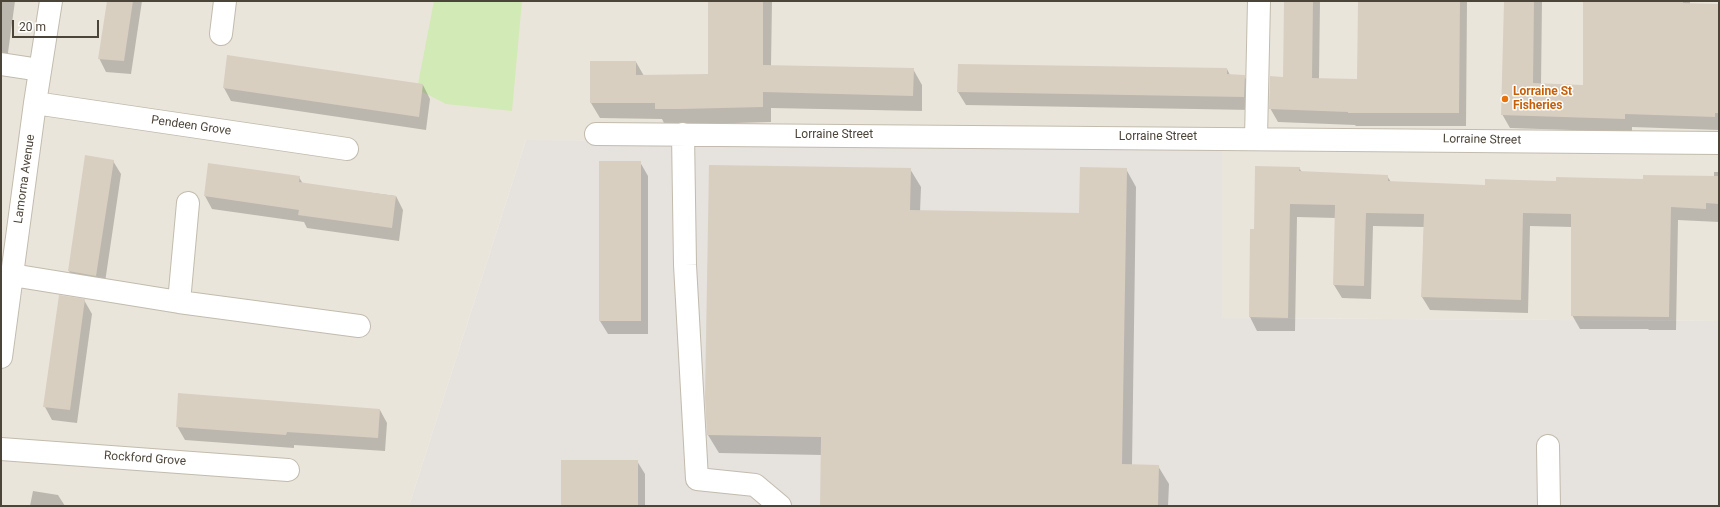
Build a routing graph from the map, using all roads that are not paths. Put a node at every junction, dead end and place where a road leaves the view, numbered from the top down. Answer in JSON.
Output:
{"nodes":[{"id":1,"x":51,"y":1,"type":"edge"},
{"id":2,"x":226,"y":1,"type":"edge"},
{"id":3,"x":1259,"y":1,"type":"edge"},
{"id":4,"x":221,"y":34,"type":"dead end"},
{"id":5,"x":1,"y":64,"type":"edge"},
{"id":6,"x":40,"y":70,"type":"junction"},
{"id":7,"x":35,"y":103,"type":"junction"},
{"id":8,"x":596,"y":134,"type":"dead end"},
{"id":9,"x":683,"y":134,"type":"junction"},
{"id":10,"x":1256,"y":138,"type":"junction"},
{"id":11,"x":1719,"y":142,"type":"edge"},
{"id":12,"x":347,"y":149,"type":"dead end"},
{"id":13,"x":188,"y":203,"type":"dead end"},
{"id":14,"x":12,"y":275,"type":"junction"},
{"id":15,"x":179,"y":302,"type":"junction"},
{"id":16,"x":359,"y":326,"type":"dead end"},
{"id":17,"x":1,"y":357,"type":"edge"},
{"id":18,"x":1548,"y":446,"type":"dead end"},
{"id":19,"x":1,"y":449,"type":"edge"},
{"id":20,"x":288,"y":470,"type":"dead end"},
{"id":21,"x":780,"y":506,"type":"edge"},
{"id":22,"x":1549,"y":506,"type":"edge"}],
"edges":[{"from":1,"to":6,"type":"street","name":"Lamorna Avenue"},
{"from":2,"to":4,"type":"street"},
{"from":3,"to":10,"type":"street"},
{"from":5,"to":6,"type":"street"},
{"from":6,"to":7,"type":"street","name":"Lamorna Avenue"},
{"from":7,"to":12,"type":"street","name":"Pendeen Grove"},
{"from":7,"to":14,"type":"street","name":"Lamorna Avenue"},
{"from":8,"to":9,"type":"street","name":"Lorraine Street"},
{"from":9,"to":10,"type":"street","name":"Lorraine Street"},
{"from":9,"to":21,"type":"street"},
{"from":10,"to":11,"type":"street","name":"Lorraine Street"},
{"from":13,"to":15,"type":"street"},
{"from":14,"to":15,"type":"street"},
{"from":14,"to":17,"type":"street","name":"Lamorna Avenue"},
{"from":15,"to":16,"type":"street"},
{"from":18,"to":22,"type":"street"},
{"from":19,"to":20,"type":"street","name":"Rockford Grove"}]}
